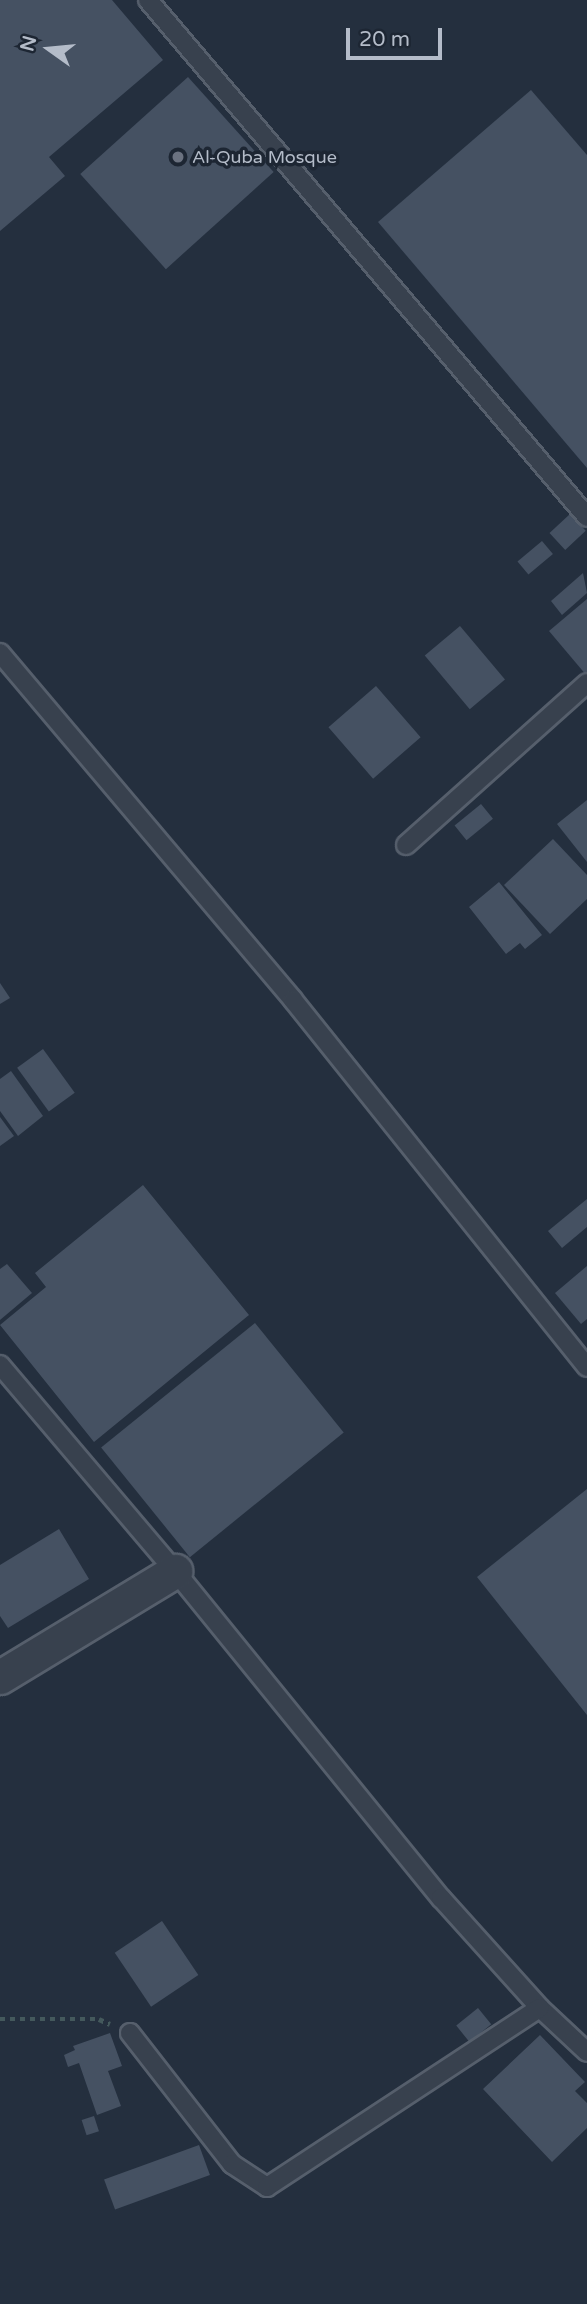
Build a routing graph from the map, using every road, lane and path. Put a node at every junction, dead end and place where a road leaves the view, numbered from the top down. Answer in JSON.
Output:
{"nodes":[{"id":1,"x":148,"y":0,"type":"edge"},
{"id":2,"x":587,"y":517,"type":"edge"},
{"id":3,"x":0,"y":653,"type":"edge"},
{"id":4,"x":587,"y":683,"type":"edge"},
{"id":5,"x":406,"y":845,"type":"dead end"},
{"id":6,"x":0,"y":1365,"type":"edge"},
{"id":7,"x":587,"y":1367,"type":"edge"},
{"id":8,"x":175,"y":1571,"type":"junction"},
{"id":9,"x":0,"y":1677,"type":"edge"},
{"id":10,"x":540,"y":2008,"type":"junction"},
{"id":11,"x":0,"y":2019,"type":"edge"},
{"id":12,"x":130,"y":2033,"type":"joint"},
{"id":13,"x":587,"y":2052,"type":"edge"}],
"edges":[{"from":1,"to":2,"type":"lane"},
{"from":3,"to":7,"type":"lane"},
{"from":4,"to":5,"type":"lane"},
{"from":6,"to":8,"type":"lane"},
{"from":8,"to":9,"type":"street"},
{"from":8,"to":10,"type":"lane"},
{"from":10,"to":12,"type":"lane"},
{"from":10,"to":13,"type":"lane"},
{"from":11,"to":12,"type":"path"}]}
